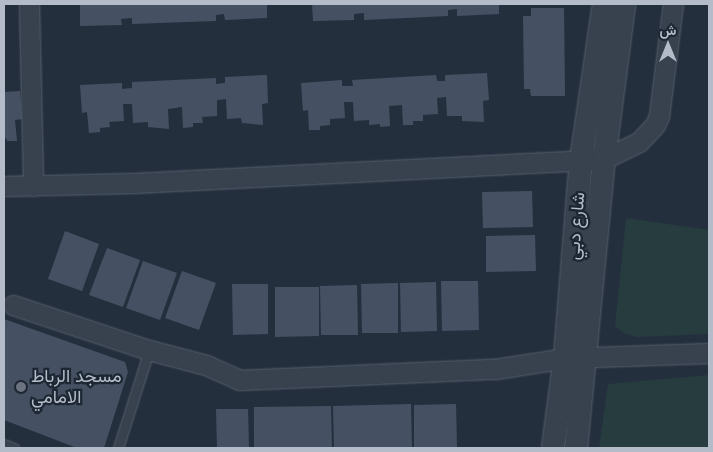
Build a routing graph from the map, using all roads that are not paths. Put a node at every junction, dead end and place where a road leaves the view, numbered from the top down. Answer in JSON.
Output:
{"nodes":[{"id":1,"x":29,"y":4,"type":"edge"},
{"id":2,"x":604,"y":4,"type":"edge"},
{"id":3,"x":624,"y":4,"type":"edge"},
{"id":4,"x":673,"y":4,"type":"edge"},
{"id":5,"x":604,"y":159,"type":"junction"},
{"id":6,"x":581,"y":161,"type":"junction"},
{"id":7,"x":4,"y":186,"type":"edge"},
{"id":8,"x":32,"y":186,"type":"junction"},
{"id":9,"x":12,"y":305,"type":"dead end"},
{"id":10,"x":149,"y":350,"type":"junction"},
{"id":11,"x":709,"y":353,"type":"edge"},
{"id":12,"x":575,"y":358,"type":"junction"},
{"id":13,"x":4,"y":444,"type":"edge"},
{"id":14,"x":14,"y":448,"type":"edge"},
{"id":15,"x":118,"y":448,"type":"edge"},
{"id":16,"x":553,"y":448,"type":"edge"},
{"id":17,"x":576,"y":448,"type":"edge"}],
"edges":[{"from":1,"to":8,"type":"street"},
{"from":2,"to":6,"type":"street","name":"شارع دبي"},
{"from":3,"to":5,"type":"street","name":"شارع دبي"},
{"from":4,"to":5,"type":"street"},
{"from":5,"to":6,"type":"street"},
{"from":5,"to":12,"type":"street","name":"شارع دبي"},
{"from":6,"to":8,"type":"street"},
{"from":6,"to":12,"type":"street","name":"شارع دبي"},
{"from":7,"to":8,"type":"street"},
{"from":9,"to":10,"type":"street"},
{"from":10,"to":12,"type":"street"},
{"from":10,"to":15,"type":"lane"},
{"from":11,"to":12,"type":"street"},
{"from":12,"to":16,"type":"street","name":"شارع دبي"},
{"from":12,"to":17,"type":"street","name":"شارع دبي"},
{"from":13,"to":14,"type":"lane"}]}
